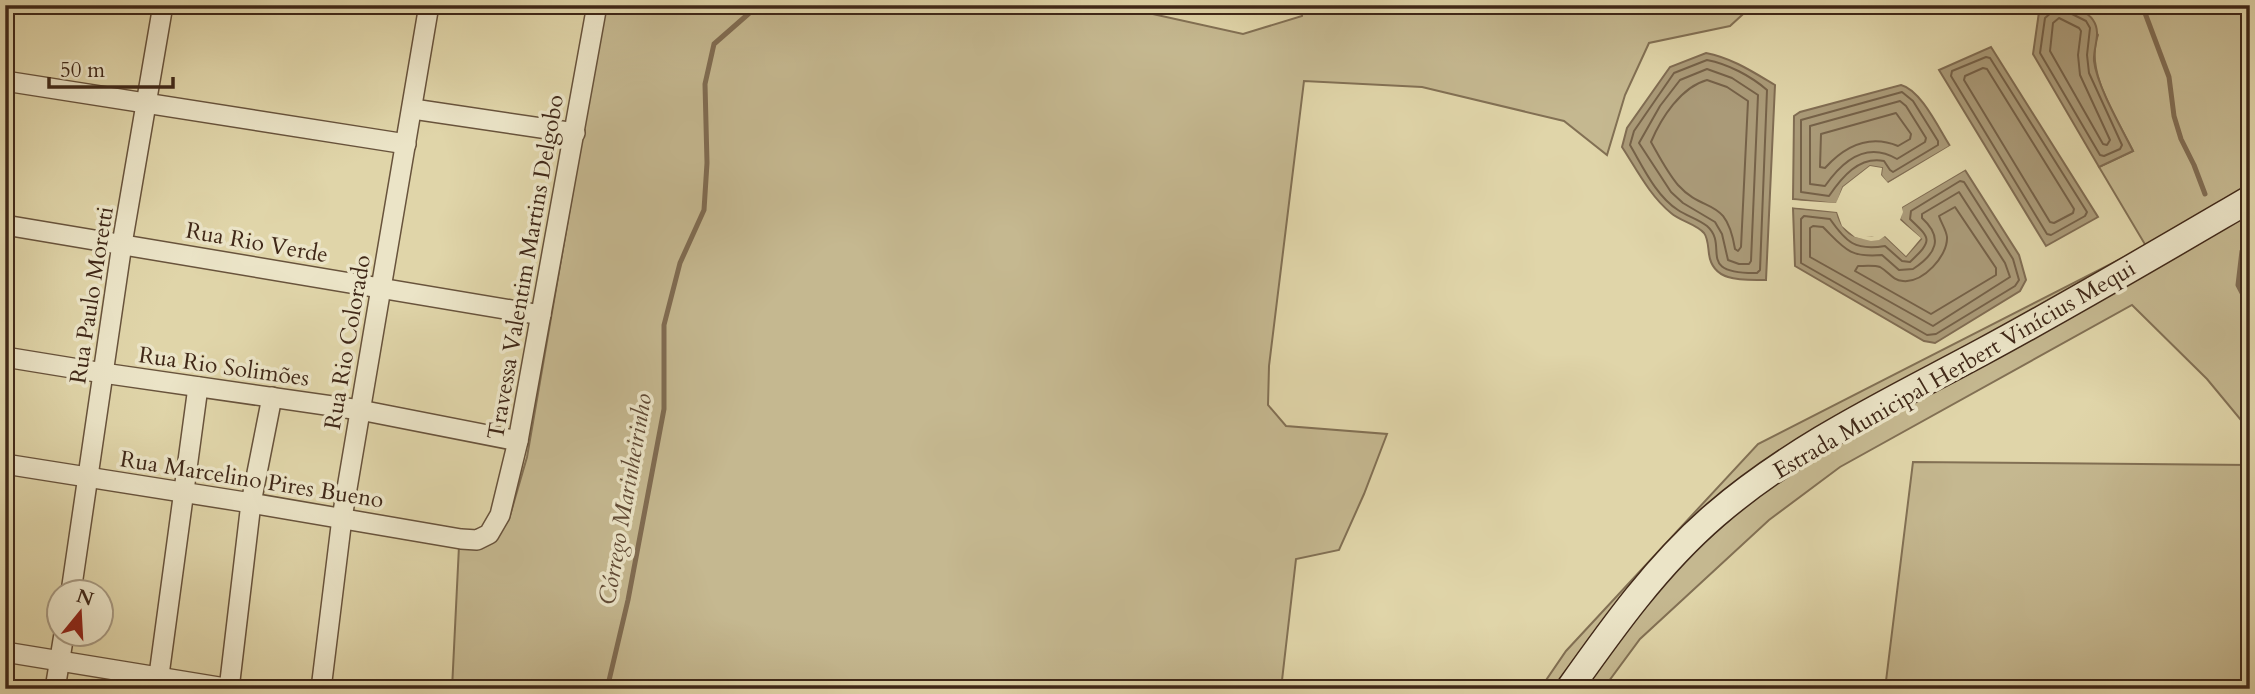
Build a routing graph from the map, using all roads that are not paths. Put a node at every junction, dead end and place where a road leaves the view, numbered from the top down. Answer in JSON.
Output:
{"nodes":[{"id":1,"x":163,"y":5,"type":"edge"},
{"id":2,"x":429,"y":5,"type":"edge"},
{"id":3,"x":597,"y":5,"type":"edge"},
{"id":4,"x":5,"y":81,"type":"edge"},
{"id":5,"x":146,"y":104,"type":"junction"},
{"id":6,"x":413,"y":109,"type":"junction"},
{"id":7,"x":575,"y":133,"type":"junction"},
{"id":8,"x":406,"y":145,"type":"junction"},
{"id":9,"x":2250,"y":199,"type":"edge"},
{"id":10,"x":5,"y":225,"type":"edge"},
{"id":11,"x":122,"y":244,"type":"junction"},
{"id":12,"x":381,"y":288,"type":"junction"},
{"id":13,"x":541,"y":315,"type":"junction"},
{"id":14,"x":5,"y":357,"type":"edge"},
{"id":15,"x":103,"y":373,"type":"junction"},
{"id":16,"x":198,"y":387,"type":"junction"},
{"id":17,"x":272,"y":397,"type":"junction"},
{"id":18,"x":360,"y":410,"type":"junction"},
{"id":19,"x":518,"y":441,"type":"junction"},
{"id":20,"x":5,"y":464,"type":"edge"},
{"id":21,"x":89,"y":478,"type":"junction"},
{"id":22,"x":184,"y":492,"type":"junction"},
{"id":23,"x":251,"y":503,"type":"junction"},
{"id":24,"x":342,"y":518,"type":"junction"},
{"id":25,"x":489,"y":534,"type":"joint"},
{"id":26,"x":73,"y":578,"type":"edge"},
{"id":27,"x":62,"y":648,"type":"edge"},
{"id":28,"x":5,"y":652,"type":"edge"},
{"id":29,"x":60,"y":661,"type":"junction"},
{"id":30,"x":159,"y":676,"type":"junction"},
{"id":31,"x":55,"y":689,"type":"edge"},
{"id":32,"x":230,"y":689,"type":"edge"},
{"id":33,"x":321,"y":689,"type":"edge"},
{"id":34,"x":1569,"y":689,"type":"edge"}],
"edges":[{"from":1,"to":5,"type":"street","name":"Rua Paulo Moretti"},
{"from":2,"to":6,"type":"street","name":"Rua Rio Colorado"},
{"from":3,"to":7,"type":"street","name":"Travessa Valentim Martins Delgobo"},
{"from":4,"to":5,"type":"street"},
{"from":5,"to":8,"type":"street"},
{"from":5,"to":11,"type":"street","name":"Rua Paulo Moretti"},
{"from":6,"to":7,"type":"street"},
{"from":6,"to":8,"type":"street","name":"Rua Rio Colorado"},
{"from":7,"to":13,"type":"street","name":"Travessa Valentim Martins Delgobo"},
{"from":8,"to":12,"type":"street","name":"Rua Rio Colorado"},
{"from":9,"to":34,"type":"main road","name":"Estrada Municipal Herbert Vinícius Mequi"},
{"from":10,"to":11,"type":"street","name":"Rua Rio Verde"},
{"from":11,"to":12,"type":"street","name":"Rua Rio Verde"},
{"from":11,"to":15,"type":"street","name":"Rua Paulo Moretti"},
{"from":12,"to":13,"type":"street","name":"Rua Rio Verde"},
{"from":12,"to":18,"type":"street","name":"Rua Rio Colorado"},
{"from":13,"to":19,"type":"street","name":"Travessa Valentim Martins Delgobo"},
{"from":14,"to":15,"type":"street","name":"Rua Rio Solimões"},
{"from":15,"to":16,"type":"street","name":"Rua Rio Solimões"},
{"from":15,"to":21,"type":"street","name":"Rua Paulo Moretti"},
{"from":16,"to":17,"type":"street","name":"Rua Rio Solimões"},
{"from":16,"to":22,"type":"street"},
{"from":17,"to":18,"type":"street","name":"Rua Rio Solimões"},
{"from":17,"to":23,"type":"street"},
{"from":18,"to":19,"type":"street","name":"Rua Rio Solimões"},
{"from":18,"to":24,"type":"street","name":"Rua Rio Colorado"},
{"from":19,"to":25,"type":"street","name":"Travessa Valentim Martins Delgobo"},
{"from":20,"to":21,"type":"street","name":"Rua Marcelino Pires Bueno"},
{"from":21,"to":22,"type":"street","name":"Rua Marcelino Pires Bueno"},
{"from":21,"to":26,"type":"street","name":"Rua Paulo Moretti"},
{"from":22,"to":23,"type":"street","name":"Rua Marcelino Pires Bueno"},
{"from":22,"to":30,"type":"street"},
{"from":23,"to":24,"type":"street","name":"Rua Marcelino Pires Bueno"},
{"from":23,"to":32,"type":"street"},
{"from":24,"to":25,"type":"street","name":"Rua Marcelino Pires Bueno"},
{"from":24,"to":33,"type":"street","name":"Rua Rio Colorado"},
{"from":27,"to":29,"type":"street"},
{"from":28,"to":29,"type":"street"},
{"from":29,"to":30,"type":"street"},
{"from":29,"to":31,"type":"street"},
{"from":30,"to":32,"type":"street"}]}
